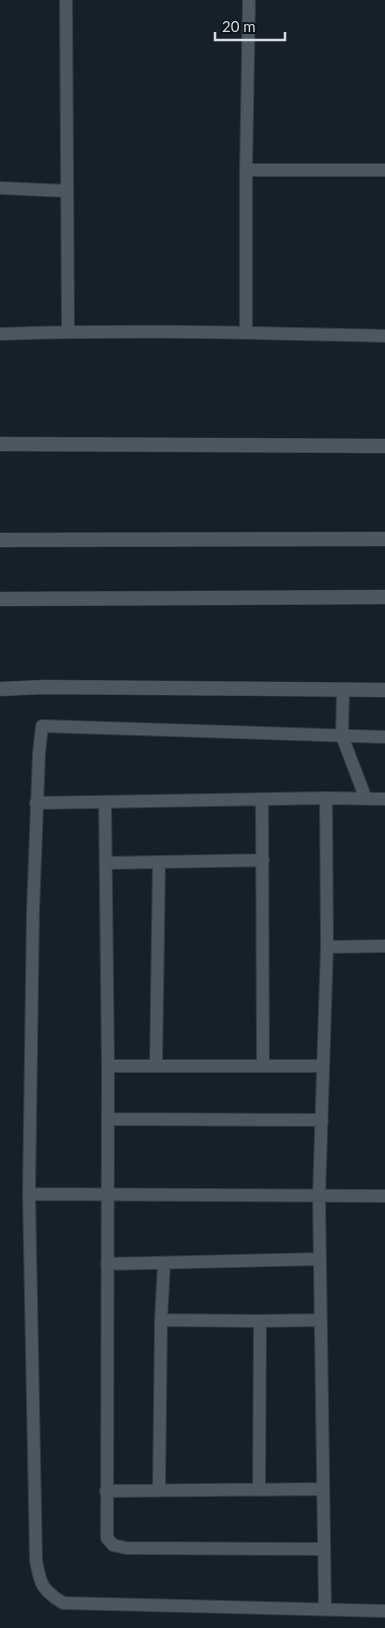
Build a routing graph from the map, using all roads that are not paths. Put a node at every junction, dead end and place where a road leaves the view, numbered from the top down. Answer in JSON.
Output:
{"nodes":[{"id":1,"x":66,"y":0,"type":"edge"},
{"id":2,"x":249,"y":0,"type":"edge"},
{"id":3,"x":246,"y":170,"type":"junction"},
{"id":4,"x":385,"y":170,"type":"edge"},
{"id":5,"x":0,"y":188,"type":"edge"},
{"id":6,"x":67,"y":191,"type":"junction"},
{"id":7,"x":68,"y":331,"type":"junction"},
{"id":8,"x":246,"y":333,"type":"junction"},
{"id":9,"x":0,"y":334,"type":"edge"},
{"id":10,"x":385,"y":336,"type":"edge"},
{"id":11,"x":0,"y":444,"type":"edge"},
{"id":12,"x":385,"y":446,"type":"edge"},
{"id":13,"x":385,"y":539,"type":"edge"},
{"id":14,"x":0,"y":540,"type":"edge"},
{"id":15,"x":385,"y":597,"type":"edge"},
{"id":16,"x":0,"y":599,"type":"edge"},
{"id":17,"x":0,"y":689,"type":"edge"},
{"id":18,"x":343,"y":690,"type":"junction"},
{"id":19,"x":385,"y":690,"type":"edge"},
{"id":20,"x":342,"y":736,"type":"junction"},
{"id":21,"x":385,"y":736,"type":"edge"},
{"id":22,"x":326,"y":798,"type":"junction"},
{"id":23,"x":262,"y":799,"type":"junction"},
{"id":24,"x":366,"y":799,"type":"junction"},
{"id":25,"x":385,"y":799,"type":"edge"},
{"id":26,"x":105,"y":802,"type":"junction"},
{"id":27,"x":36,"y":803,"type":"junction"},
{"id":28,"x":263,"y":860,"type":"junction"},
{"id":29,"x":160,"y":862,"type":"junction"},
{"id":30,"x":106,"y":863,"type":"junction"},
{"id":31,"x":385,"y":946,"type":"edge"},
{"id":32,"x":327,"y":947,"type":"junction"},
{"id":33,"x":108,"y":1066,"type":"junction"},
{"id":34,"x":156,"y":1066,"type":"junction"},
{"id":35,"x":263,"y":1066,"type":"junction"},
{"id":36,"x":323,"y":1066,"type":"junction"},
{"id":37,"x":108,"y":1119,"type":"junction"},
{"id":38,"x":322,"y":1120,"type":"junction"},
{"id":39,"x":29,"y":1194,"type":"junction"},
{"id":40,"x":108,"y":1195,"type":"junction"},
{"id":41,"x":319,"y":1196,"type":"junction"},
{"id":42,"x":385,"y":1196,"type":"edge"},
{"id":43,"x":320,"y":1259,"type":"junction"},
{"id":44,"x":164,"y":1263,"type":"junction"},
{"id":45,"x":107,"y":1264,"type":"junction"},
{"id":46,"x":161,"y":1320,"type":"junction"},
{"id":47,"x":321,"y":1320,"type":"junction"},
{"id":48,"x":260,"y":1322,"type":"junction"},
{"id":49,"x":258,"y":1489,"type":"junction"},
{"id":50,"x":323,"y":1489,"type":"junction"},
{"id":51,"x":159,"y":1490,"type":"junction"},
{"id":52,"x":106,"y":1491,"type":"junction"},
{"id":53,"x":324,"y":1549,"type":"junction"},
{"id":54,"x":325,"y":1609,"type":"junction"},
{"id":55,"x":385,"y":1611,"type":"edge"}],
"edges":[{"from":1,"to":6,"type":"lane"},
{"from":2,"to":3,"type":"lane"},
{"from":3,"to":4,"type":"lane"},
{"from":3,"to":8,"type":"lane"},
{"from":5,"to":6,"type":"lane"},
{"from":6,"to":7,"type":"lane"},
{"from":7,"to":8,"type":"lane"},
{"from":7,"to":9,"type":"lane"},
{"from":8,"to":10,"type":"lane"},
{"from":11,"to":12,"type":"street"},
{"from":13,"to":14,"type":"street"},
{"from":15,"to":16,"type":"street"},
{"from":17,"to":18,"type":"street"},
{"from":18,"to":19,"type":"street"},
{"from":18,"to":20,"type":"lane"},
{"from":20,"to":21,"type":"lane"},
{"from":20,"to":24,"type":"lane"},
{"from":20,"to":27,"type":"lane"},
{"from":22,"to":23,"type":"lane"},
{"from":22,"to":24,"type":"lane"},
{"from":22,"to":32,"type":"lane"},
{"from":23,"to":26,"type":"lane"},
{"from":23,"to":28,"type":"lane"},
{"from":24,"to":25,"type":"lane"},
{"from":26,"to":27,"type":"lane"},
{"from":26,"to":30,"type":"lane"},
{"from":27,"to":39,"type":"lane"},
{"from":28,"to":29,"type":"lane"},
{"from":28,"to":35,"type":"lane"},
{"from":29,"to":30,"type":"lane"},
{"from":29,"to":34,"type":"lane"},
{"from":30,"to":33,"type":"lane"},
{"from":31,"to":32,"type":"lane"},
{"from":32,"to":36,"type":"lane"},
{"from":33,"to":34,"type":"lane"},
{"from":33,"to":37,"type":"lane"},
{"from":34,"to":35,"type":"lane"},
{"from":35,"to":36,"type":"lane"},
{"from":36,"to":38,"type":"lane"},
{"from":37,"to":38,"type":"lane"},
{"from":37,"to":40,"type":"lane"},
{"from":38,"to":41,"type":"lane"},
{"from":39,"to":40,"type":"lane"},
{"from":39,"to":54,"type":"lane"},
{"from":40,"to":41,"type":"lane"},
{"from":40,"to":45,"type":"lane"},
{"from":41,"to":42,"type":"lane"},
{"from":41,"to":43,"type":"lane"},
{"from":43,"to":44,"type":"lane"},
{"from":43,"to":47,"type":"lane"},
{"from":44,"to":45,"type":"lane"},
{"from":44,"to":46,"type":"lane"},
{"from":45,"to":52,"type":"lane"},
{"from":46,"to":48,"type":"lane"},
{"from":46,"to":51,"type":"lane"},
{"from":47,"to":48,"type":"lane"},
{"from":47,"to":50,"type":"lane"},
{"from":48,"to":49,"type":"lane"},
{"from":49,"to":50,"type":"lane"},
{"from":49,"to":51,"type":"lane"},
{"from":50,"to":53,"type":"lane"},
{"from":51,"to":52,"type":"lane"},
{"from":52,"to":53,"type":"lane"},
{"from":53,"to":54,"type":"lane"},
{"from":54,"to":55,"type":"lane"}]}
